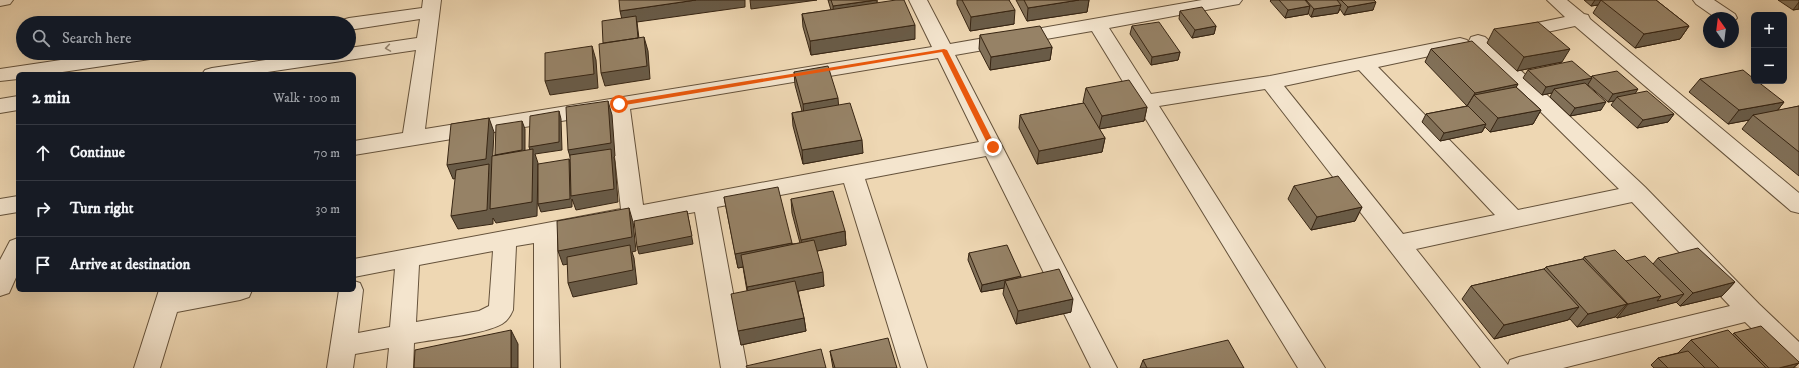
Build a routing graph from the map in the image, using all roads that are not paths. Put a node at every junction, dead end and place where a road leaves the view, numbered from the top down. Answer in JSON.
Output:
{"nodes":[{"id":1,"x":4,"y":0,"type":"edge"},
{"id":2,"x":918,"y":0,"type":"edge"},
{"id":3,"x":1233,"y":0,"type":"edge"},
{"id":4,"x":1556,"y":0,"type":"edge"},
{"id":5,"x":1702,"y":0,"type":"edge"},
{"id":6,"x":0,"y":1,"type":"edge"},
{"id":7,"x":432,"y":6,"type":"edge"},
{"id":8,"x":1719,"y":12,"type":"edge"},
{"id":9,"x":1580,"y":20,"type":"junction"},
{"id":10,"x":356,"y":22,"type":"edge"},
{"id":11,"x":1098,"y":23,"type":"junction"},
{"id":12,"x":1478,"y":41,"type":"junction"},
{"id":13,"x":427,"y":42,"type":"junction"},
{"id":14,"x":356,"y":50,"type":"edge"},
{"id":15,"x":944,"y":50,"type":"junction"},
{"id":16,"x":102,"y":60,"type":"edge"},
{"id":17,"x":279,"y":60,"type":"edge"},
{"id":18,"x":1364,"y":64,"type":"junction"},
{"id":19,"x":20,"y":72,"type":"edge"},
{"id":20,"x":222,"y":72,"type":"edge"},
{"id":21,"x":16,"y":73,"type":"edge"},
{"id":22,"x":0,"y":75,"type":"edge"},
{"id":23,"x":1270,"y":82,"type":"junction"},
{"id":24,"x":1146,"y":101,"type":"junction"},
{"id":25,"x":16,"y":103,"type":"edge"},
{"id":26,"x":619,"y":104,"type":"junction"},
{"id":27,"x":0,"y":106,"type":"edge"},
{"id":28,"x":413,"y":138,"type":"junction"},
{"id":29,"x":993,"y":147,"type":"junction"},
{"id":30,"x":356,"y":148,"type":"edge"},
{"id":31,"x":852,"y":174,"type":"junction"},
{"id":32,"x":1637,"y":193,"type":"junction"},
{"id":33,"x":705,"y":202,"type":"junction"},
{"id":34,"x":16,"y":204,"type":"edge"},
{"id":35,"x":1799,"y":205,"type":"edge"},
{"id":36,"x":0,"y":207,"type":"edge"},
{"id":37,"x":633,"y":215,"type":"junction"},
{"id":38,"x":1514,"y":219,"type":"junction"},
{"id":39,"x":544,"y":232,"type":"junction"},
{"id":40,"x":505,"y":240,"type":"junction"},
{"id":41,"x":1399,"y":244,"type":"junction"},
{"id":42,"x":16,"y":251,"type":"edge"},
{"id":43,"x":408,"y":258,"type":"junction"},
{"id":44,"x":356,"y":269,"type":"edge"},
{"id":45,"x":0,"y":286,"type":"edge"},
{"id":46,"x":220,"y":292,"type":"edge"},
{"id":47,"x":351,"y":292,"type":"edge"},
{"id":48,"x":169,"y":297,"type":"edge"},
{"id":49,"x":1750,"y":311,"type":"junction"},
{"id":50,"x":403,"y":335,"type":"junction"},
{"id":51,"x":341,"y":357,"type":"edge"},
{"id":52,"x":1799,"y":358,"type":"edge"},
{"id":53,"x":147,"y":368,"type":"edge"},
{"id":54,"x":400,"y":368,"type":"edge"},
{"id":55,"x":547,"y":368,"type":"edge"},
{"id":56,"x":734,"y":368,"type":"edge"},
{"id":57,"x":914,"y":368,"type":"edge"},
{"id":58,"x":1104,"y":368,"type":"edge"},
{"id":59,"x":1312,"y":368,"type":"edge"},
{"id":60,"x":1496,"y":368,"type":"edge"},
{"id":61,"x":1519,"y":368,"type":"edge"}],
"edges":[{"from":1,"to":6,"type":"street"},
{"from":2,"to":15,"type":"street"},
{"from":3,"to":11,"type":"street"},
{"from":4,"to":9,"type":"street"},
{"from":5,"to":8,"type":"street"},
{"from":7,"to":10,"type":"street"},
{"from":7,"to":13,"type":"street"},
{"from":9,"to":12,"type":"street"},
{"from":9,"to":35,"type":"street"},
{"from":11,"to":15,"type":"street"},
{"from":11,"to":24,"type":"street"},
{"from":12,"to":18,"type":"street"},
{"from":12,"to":32,"type":"street"},
{"from":13,"to":14,"type":"street","one_way":true},
{"from":13,"to":28,"type":"street"},
{"from":15,"to":26,"type":"street"},
{"from":15,"to":29,"type":"street"},
{"from":16,"to":19,"type":"street"},
{"from":17,"to":20,"type":"street"},
{"from":18,"to":23,"type":"street"},
{"from":18,"to":38,"type":"street"},
{"from":21,"to":22,"type":"street"},
{"from":23,"to":24,"type":"street"},
{"from":23,"to":41,"type":"street"},
{"from":24,"to":59,"type":"street"},
{"from":25,"to":27,"type":"street"},
{"from":26,"to":28,"type":"street"},
{"from":26,"to":37,"type":"street"},
{"from":28,"to":30,"type":"street"},
{"from":29,"to":31,"type":"street"},
{"from":29,"to":58,"type":"street"},
{"from":31,"to":33,"type":"street"},
{"from":31,"to":57,"type":"street"},
{"from":32,"to":38,"type":"street"},
{"from":32,"to":49,"type":"street"},
{"from":33,"to":37,"type":"street"},
{"from":33,"to":56,"type":"street"},
{"from":34,"to":36,"type":"street"},
{"from":37,"to":39,"type":"street"},
{"from":38,"to":41,"type":"street"},
{"from":39,"to":40,"type":"street"},
{"from":39,"to":55,"type":"street"},
{"from":40,"to":43,"type":"street"},
{"from":40,"to":50,"type":"street"},
{"from":41,"to":60,"type":"street"},
{"from":42,"to":45,"type":"street"},
{"from":43,"to":44,"type":"street"},
{"from":43,"to":50,"type":"street"},
{"from":46,"to":48,"type":"street"},
{"from":47,"to":51,"type":"street"},
{"from":48,"to":53,"type":"street"},
{"from":49,"to":52,"type":"street"},
{"from":49,"to":61,"type":"street"},
{"from":50,"to":51,"type":"street"},
{"from":50,"to":54,"type":"street"}]}
